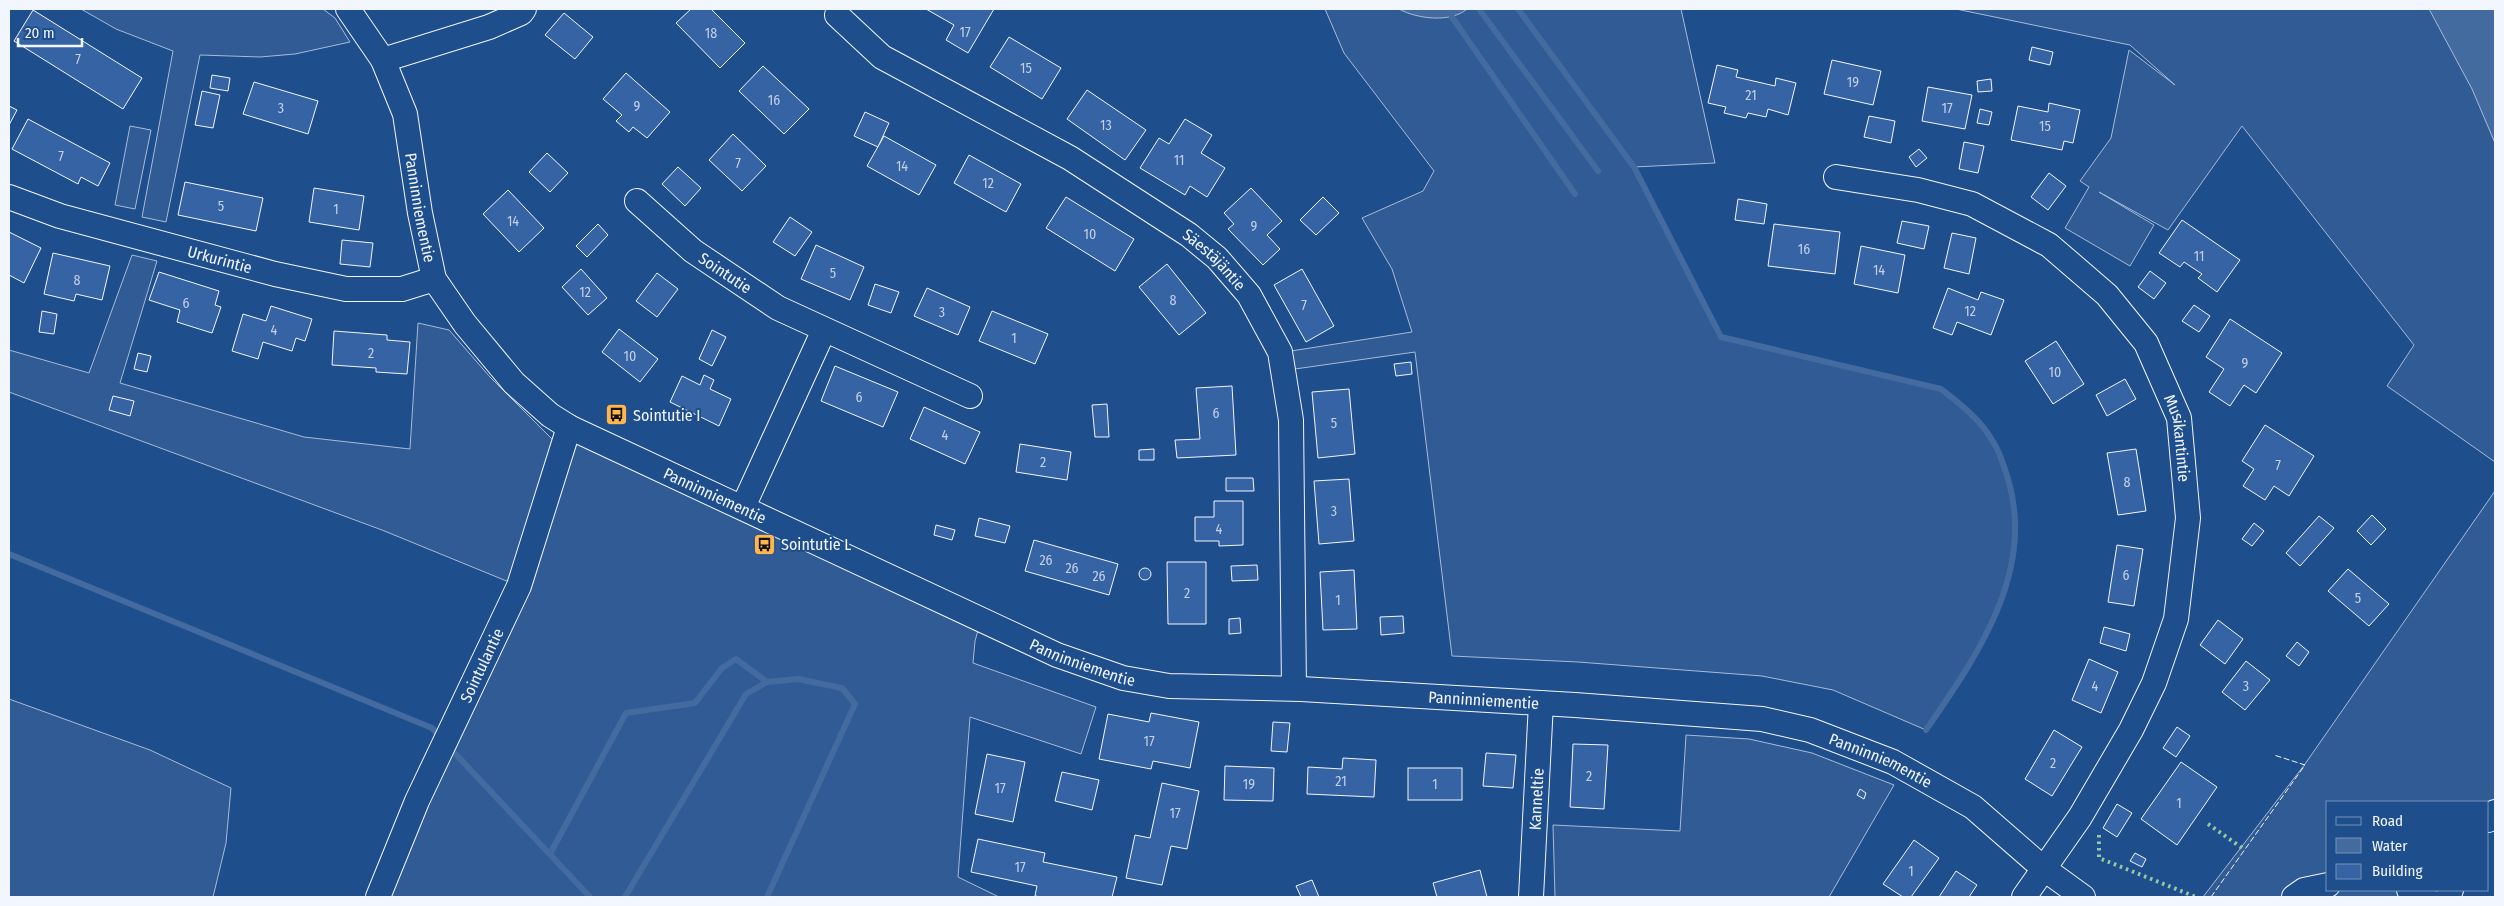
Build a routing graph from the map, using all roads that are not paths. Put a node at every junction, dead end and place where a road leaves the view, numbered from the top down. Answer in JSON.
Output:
{"nodes":[{"id":1,"x":348,"y":9,"type":"edge"},
{"id":2,"x":524,"y":9,"type":"edge"},
{"id":3,"x":837,"y":15,"type":"dead end"},
{"id":4,"x":383,"y":60,"type":"junction"},
{"id":5,"x":1836,"y":177,"type":"dead end"},
{"id":6,"x":9,"y":197,"type":"edge"},
{"id":7,"x":637,"y":200,"type":"dead end"},
{"id":8,"x":434,"y":279,"type":"junction"},
{"id":9,"x":824,"y":330,"type":"junction"},
{"id":10,"x":970,"y":396,"type":"dead end"},
{"id":11,"x":569,"y":427,"type":"junction"},
{"id":12,"x":743,"y":507,"type":"junction"},
{"id":13,"x":1294,"y":688,"type":"junction"},
{"id":14,"x":1541,"y":703,"type":"junction"},
{"id":15,"x":2043,"y":868,"type":"junction"},
{"id":16,"x":2326,"y":885,"type":"edge"},
{"id":17,"x":2411,"y":891,"type":"edge"},
{"id":18,"x":378,"y":897,"type":"edge"},
{"id":19,"x":1531,"y":897,"type":"edge"},
{"id":20,"x":2024,"y":897,"type":"edge"},
{"id":21,"x":2083,"y":897,"type":"edge"},
{"id":22,"x":2294,"y":897,"type":"edge"},
{"id":23,"x":2426,"y":897,"type":"edge"}],
"edges":[{"from":1,"to":4,"type":"street","name":"Panninniementie"},
{"from":2,"to":4,"type":"street"},
{"from":3,"to":13,"type":"street","name":"Säestäjäntie"},
{"from":4,"to":8,"type":"street","name":"Panninniementie"},
{"from":5,"to":15,"type":"street","name":"Musikantintie"},
{"from":6,"to":8,"type":"street","name":"Urkurintie"},
{"from":7,"to":9,"type":"street","name":"Sointutie"},
{"from":8,"to":11,"type":"street","name":"Panninniementie"},
{"from":9,"to":10,"type":"street","name":"Sointutie"},
{"from":9,"to":12,"type":"street"},
{"from":11,"to":12,"type":"street","name":"Panninniementie"},
{"from":11,"to":18,"type":"street","name":"Sointulantie"},
{"from":12,"to":13,"type":"street","name":"Panninniementie"},
{"from":13,"to":14,"type":"street","name":"Panninniementie"},
{"from":14,"to":15,"type":"street","name":"Panninniementie"},
{"from":14,"to":19,"type":"street","name":"Kanneltie"},
{"from":15,"to":20,"type":"street","name":"Musikantintie"},
{"from":15,"to":21,"type":"street","name":"Panninniementie"},
{"from":16,"to":22,"type":"street"},
{"from":17,"to":23,"type":"street"}]}
